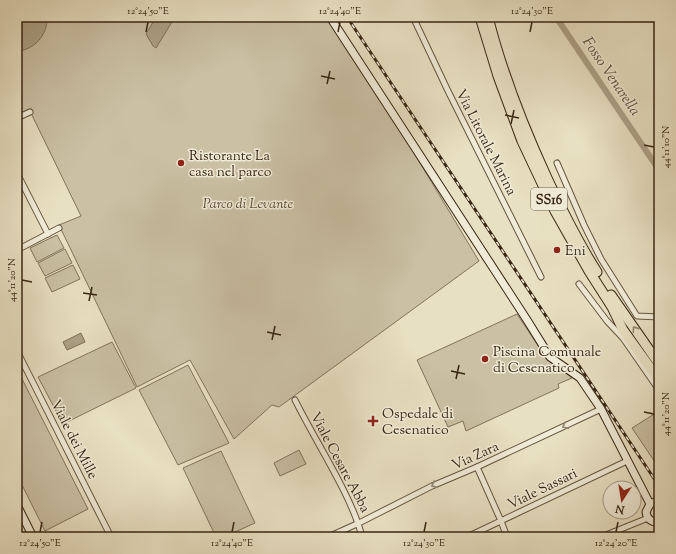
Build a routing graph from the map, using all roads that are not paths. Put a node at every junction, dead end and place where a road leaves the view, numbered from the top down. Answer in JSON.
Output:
{"nodes":[{"id":1,"x":330,"y":17,"type":"edge"},
{"id":2,"x":413,"y":17,"type":"edge"},
{"id":3,"x":480,"y":17,"type":"edge"},
{"id":4,"x":488,"y":17,"type":"edge"},
{"id":5,"x":30,"y":112,"type":"dead end"},
{"id":6,"x":17,"y":118,"type":"edge"},
{"id":7,"x":557,"y":163,"type":"dead end"},
{"id":8,"x":19,"y":177,"type":"dead end"},
{"id":9,"x":58,"y":228,"type":"dead end"},
{"id":10,"x":48,"y":234,"type":"junction"},
{"id":11,"x":17,"y":250,"type":"edge"},
{"id":12,"x":541,"y":277,"type":"dead end"},
{"id":13,"x":579,"y":284,"type":"dead end"},
{"id":14,"x":659,"y":317,"type":"edge"},
{"id":15,"x":17,"y":351,"type":"edge"},
{"id":16,"x":659,"y":364,"type":"edge"},
{"id":17,"x":659,"y":380,"type":"edge"},
{"id":18,"x":659,"y":390,"type":"edge"},
{"id":19,"x":295,"y":400,"type":"dead end"},
{"id":20,"x":601,"y":409,"type":"junction"},
{"id":21,"x":627,"y":461,"type":"junction"},
{"id":22,"x":477,"y":467,"type":"junction"},
{"id":23,"x":659,"y":503,"type":"edge"},
{"id":24,"x":17,"y":504,"type":"edge"},
{"id":25,"x":650,"y":504,"type":"junction"},
{"id":26,"x":648,"y":518,"type":"junction"},
{"id":27,"x":502,"y":521,"type":"junction"},
{"id":28,"x":359,"y":523,"type":"junction"},
{"id":29,"x":658,"y":524,"type":"edge"},
{"id":30,"x":33,"y":537,"type":"edge"},
{"id":31,"x":111,"y":537,"type":"edge"},
{"id":32,"x":328,"y":537,"type":"edge"},
{"id":33,"x":362,"y":537,"type":"edge"},
{"id":34,"x":467,"y":537,"type":"edge"},
{"id":35,"x":507,"y":537,"type":"edge"},
{"id":36,"x":601,"y":537,"type":"edge"}],
"edges":[{"from":1,"to":20,"type":"street"},
{"from":2,"to":12,"type":"street","name":"Via Litorale Marina"},
{"from":3,"to":17,"type":"highway","number":"SS16"},
{"from":16,"to":4,"type":"highway","number":"SS16","one_way":true},
{"from":5,"to":6,"type":"street"},
{"from":7,"to":14,"type":"street"},
{"from":8,"to":10,"type":"street"},
{"from":9,"to":10,"type":"street"},
{"from":10,"to":11,"type":"street"},
{"from":13,"to":18,"type":"street"},
{"from":15,"to":31,"type":"street","name":"Viale dei Mille"},
{"from":19,"to":28,"type":"street","name":"Viale Cesare Abba"},
{"from":20,"to":21,"type":"street"},
{"from":20,"to":22,"type":"street","name":"Via Zara","one_way":true},
{"from":21,"to":25,"type":"street"},
{"from":21,"to":27,"type":"street","name":"Viale Sassari"},
{"from":22,"to":27,"type":"street"},
{"from":22,"to":28,"type":"street","name":"Via Zara","one_way":true},
{"from":23,"to":25,"type":"street"},
{"from":24,"to":30,"type":"street"},
{"from":25,"to":26,"type":"street"},
{"from":26,"to":29,"type":"street"},
{"from":26,"to":36,"type":"street"},
{"from":27,"to":34,"type":"street","name":"Viale Sassari"},
{"from":27,"to":35,"type":"street"},
{"from":28,"to":32,"type":"street","name":"Via Zara"},
{"from":28,"to":33,"type":"street","name":"Viale Cesare Abba"}]}
